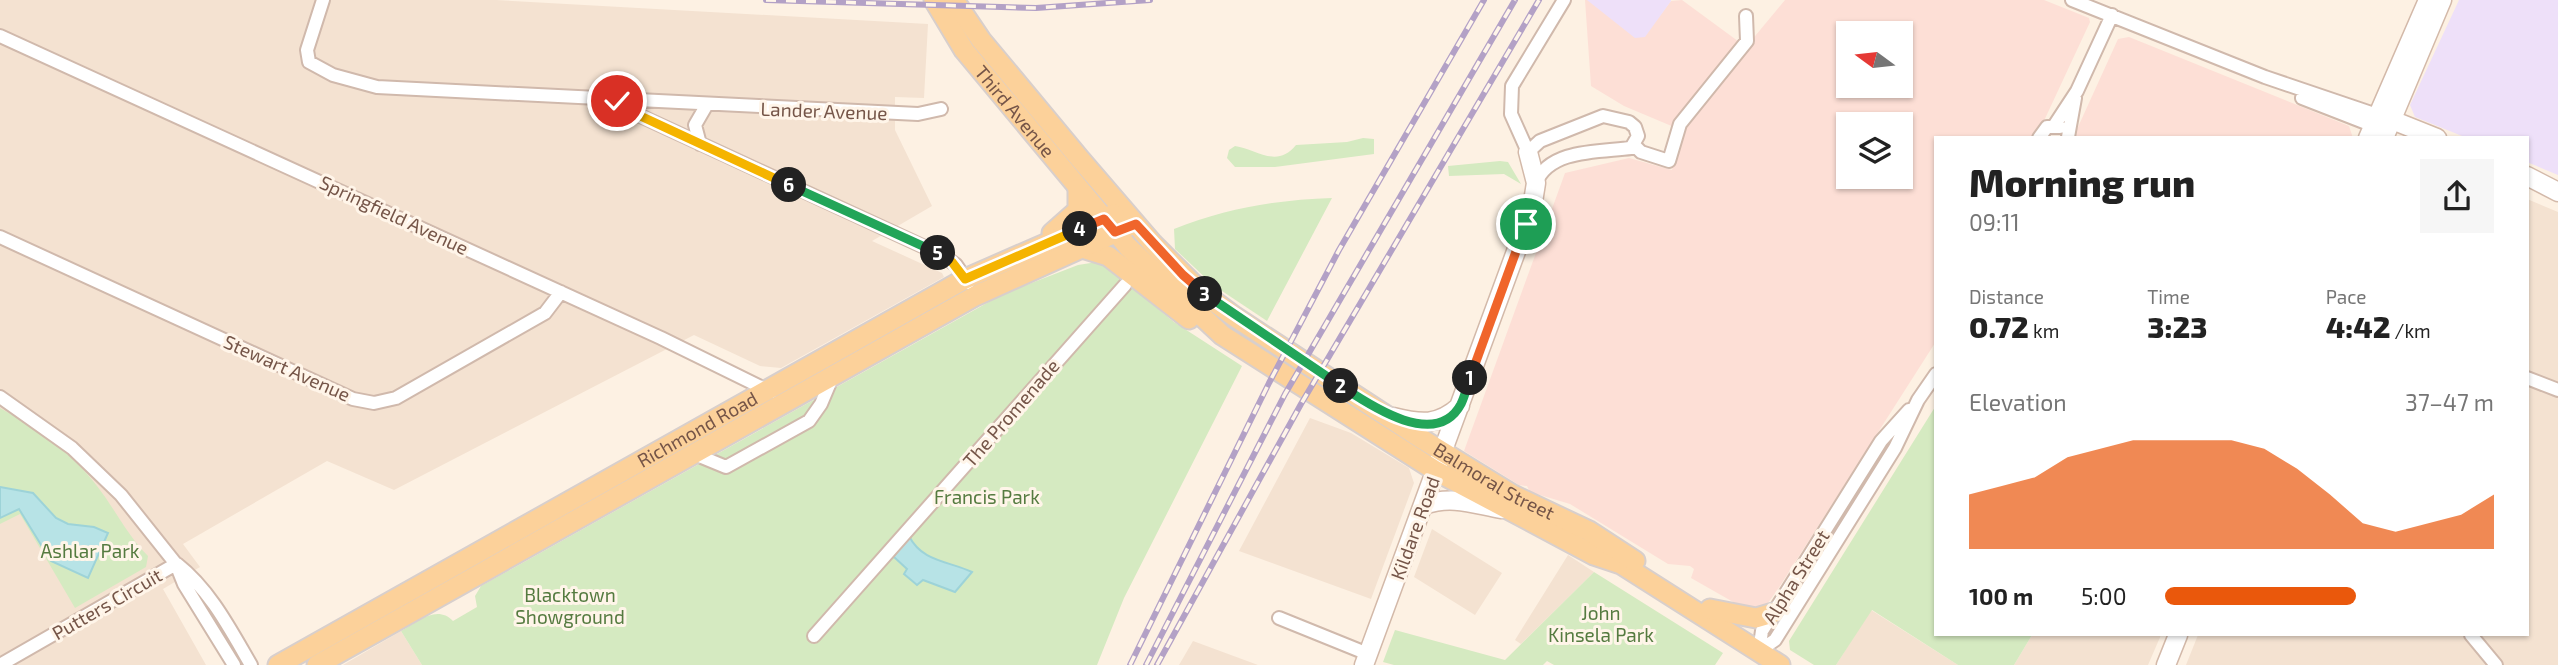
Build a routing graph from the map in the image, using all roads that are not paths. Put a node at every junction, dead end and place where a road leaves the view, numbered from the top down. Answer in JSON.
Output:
{"nodes":[{"id":1,"x":323,"y":0,"type":"edge"},
{"id":2,"x":933,"y":0,"type":"edge"},
{"id":3,"x":954,"y":0,"type":"edge"},
{"id":4,"x":1564,"y":0,"type":"edge"},
{"id":5,"x":2072,"y":0,"type":"edge"},
{"id":6,"x":2428,"y":0,"type":"edge"},
{"id":7,"x":2442,"y":0,"type":"edge"},
{"id":8,"x":2112,"y":15,"type":"junction"},
{"id":9,"x":1746,"y":16,"type":"dead end"},
{"id":10,"x":0,"y":36,"type":"edge"},
{"id":11,"x":2077,"y":91,"type":"junction"},
{"id":12,"x":617,"y":101,"type":"junction"},
{"id":13,"x":706,"y":106,"type":"junction"},
{"id":14,"x":941,"y":109,"type":"dead end"},
{"id":15,"x":2054,"y":126,"type":"junction"},
{"id":16,"x":2380,"y":128,"type":"edge"},
{"id":17,"x":2040,"y":136,"type":"edge"},
{"id":18,"x":2067,"y":136,"type":"edge"},
{"id":19,"x":2068,"y":136,"type":"edge"},
{"id":20,"x":2400,"y":136,"type":"edge"},
{"id":21,"x":2426,"y":136,"type":"edge"},
{"id":22,"x":700,"y":144,"type":"junction"},
{"id":23,"x":1634,"y":145,"type":"junction"},
{"id":24,"x":1528,"y":152,"type":"junction"},
{"id":25,"x":2529,"y":177,"type":"edge"},
{"id":26,"x":1536,"y":183,"type":"junction"},
{"id":27,"x":2529,"y":184,"type":"edge"},
{"id":28,"x":1078,"y":189,"type":"junction"},
{"id":29,"x":2558,"y":192,"type":"edge"},
{"id":30,"x":1130,"y":217,"type":"junction"},
{"id":31,"x":1110,"y":225,"type":"junction"},
{"id":32,"x":0,"y":237,"type":"edge"},
{"id":33,"x":1082,"y":248,"type":"junction"},
{"id":34,"x":1022,"y":254,"type":"junction"},
{"id":35,"x":1125,"y":285,"type":"dead end"},
{"id":36,"x":970,"y":288,"type":"junction"},
{"id":37,"x":561,"y":292,"type":"junction"},
{"id":38,"x":1222,"y":335,"type":"junction"},
{"id":39,"x":834,"y":374,"type":"junction"},
{"id":40,"x":1934,"y":376,"type":"edge"},
{"id":41,"x":2529,"y":379,"type":"edge"},
{"id":42,"x":2558,"y":390,"type":"edge"},
{"id":43,"x":0,"y":397,"type":"edge"},
{"id":44,"x":775,"y":398,"type":"junction"},
{"id":45,"x":1918,"y":400,"type":"junction"},
{"id":46,"x":1460,"y":406,"type":"junction"},
{"id":47,"x":1386,"y":416,"type":"junction"},
{"id":48,"x":1442,"y":451,"type":"junction"},
{"id":49,"x":692,"y":453,"type":"junction"},
{"id":50,"x":1436,"y":471,"type":"junction"},
{"id":51,"x":1424,"y":505,"type":"junction"},
{"id":52,"x":1504,"y":509,"type":"junction"},
{"id":53,"x":176,"y":564,"type":"junction"},
{"id":54,"x":1710,"y":609,"type":"junction"},
{"id":55,"x":1773,"y":613,"type":"junction"},
{"id":56,"x":1279,"y":618,"type":"dead end"},
{"id":57,"x":814,"y":636,"type":"dead end"},
{"id":58,"x":2178,"y":636,"type":"edge"},
{"id":59,"x":2472,"y":636,"type":"edge"},
{"id":60,"x":1759,"y":651,"type":"junction"},
{"id":61,"x":1366,"y":659,"type":"edge"},
{"id":62,"x":0,"y":664,"type":"edge"},
{"id":63,"x":234,"y":665,"type":"edge"},
{"id":64,"x":251,"y":665,"type":"edge"},
{"id":65,"x":278,"y":665,"type":"edge"},
{"id":66,"x":317,"y":665,"type":"edge"},
{"id":67,"x":1780,"y":665,"type":"edge"},
{"id":68,"x":2166,"y":665,"type":"edge"},
{"id":69,"x":2496,"y":665,"type":"edge"}],
"edges":[{"from":1,"to":12,"type":"street","name":"Lander Avenue"},
{"from":2,"to":28,"type":"main road","name":"Third Avenue"},
{"from":3,"to":30,"type":"main road","name":"Third Avenue"},
{"from":4,"to":24,"type":"street"},
{"from":5,"to":8,"type":"street"},
{"from":6,"to":16,"type":"street"},
{"from":7,"to":16,"type":"street"},
{"from":8,"to":11,"type":"street"},
{"from":8,"to":16,"type":"street"},
{"from":9,"to":23,"type":"street"},
{"from":10,"to":37,"type":"street","name":"Springfield Avenue"},
{"from":11,"to":15,"type":"street"},
{"from":11,"to":19,"type":"street"},
{"from":12,"to":13,"type":"street","name":"Lander Avenue"},
{"from":12,"to":22,"type":"street"},
{"from":13,"to":14,"type":"street","name":"Lander Avenue"},
{"from":13,"to":22,"type":"street"},
{"from":15,"to":17,"type":"street"},
{"from":15,"to":18,"type":"street"},
{"from":16,"to":20,"type":"street"},
{"from":16,"to":21,"type":"street"},
{"from":22,"to":36,"type":"street"},
{"from":23,"to":24,"type":"street"},
{"from":23,"to":26,"type":"street"},
{"from":24,"to":26,"type":"street","name":"Kildare Road"},
{"from":25,"to":29,"type":"street"},
{"from":26,"to":46,"type":"street","name":"Kildare Road"},
{"from":27,"to":29,"type":"street"},
{"from":28,"to":31,"type":"main road","name":"Third Avenue"},
{"from":28,"to":34,"type":"main road"},
{"from":30,"to":31,"type":"main road","name":"Richmond Road"},
{"from":30,"to":47,"type":"main road","name":"Balmoral Street"},
{"from":31,"to":33,"type":"main road","name":"Richmond Road"},
{"from":31,"to":34,"type":"main road","name":"Richmond Road"},
{"from":31,"to":38,"type":"main road","name":"Balmoral Street"},
{"from":32,"to":37,"type":"street","name":"Stewart Avenue"},
{"from":33,"to":36,"type":"main road","name":"Richmond Road"},
{"from":33,"to":38,"type":"main road"},
{"from":34,"to":36,"type":"main road","name":"Richmond Road"},
{"from":35,"to":57,"type":"street","name":"The Promenade"},
{"from":36,"to":39,"type":"main road","name":"Richmond Road"},
{"from":36,"to":44,"type":"main road","name":"Richmond Road"},
{"from":37,"to":44,"type":"street","name":"Springfield Avenue"},
{"from":38,"to":50,"type":"main road","name":"Balmoral Street"},
{"from":39,"to":44,"type":"main road","name":"Richmond Road"},
{"from":39,"to":49,"type":"street"},
{"from":40,"to":45,"type":"street","name":"Alpha Street"},
{"from":41,"to":42,"type":"street"},
{"from":43,"to":53,"type":"street"},
{"from":44,"to":49,"type":"main road","name":"Richmond Road"},
{"from":44,"to":65,"type":"main road","name":"Richmond Road"},
{"from":45,"to":55,"type":"street","name":"Alpha Street"},
{"from":45,"to":60,"type":"street","name":"Alpha Street"},
{"from":46,"to":47,"type":"street"},
{"from":46,"to":48,"type":"street","name":"Kildare Road"},
{"from":47,"to":48,"type":"main road","name":"Balmoral Street"},
{"from":48,"to":50,"type":"street","name":"Kildare Road"},
{"from":48,"to":54,"type":"main road","name":"Balmoral Street"},
{"from":49,"to":66,"type":"main road","name":"Richmond Road"},
{"from":50,"to":51,"type":"street","name":"Kildare Road"},
{"from":50,"to":52,"type":"main road","name":"Balmoral Street"},
{"from":51,"to":52,"type":"street"},
{"from":51,"to":61,"type":"street","name":"Kildare Road"},
{"from":52,"to":60,"type":"main road","name":"Balmoral Street"},
{"from":53,"to":62,"type":"street","name":"Putters Circuit"},
{"from":53,"to":63,"type":"street"},
{"from":53,"to":64,"type":"street"},
{"from":54,"to":55,"type":"main road"},
{"from":54,"to":60,"type":"main road","name":"Balmoral Street"},
{"from":55,"to":60,"type":"street","name":"Alpha Street"},
{"from":56,"to":61,"type":"street"},
{"from":58,"to":68,"type":"street"},
{"from":59,"to":69,"type":"street"},
{"from":60,"to":67,"type":"main road","name":"Balmoral Street"}]}
